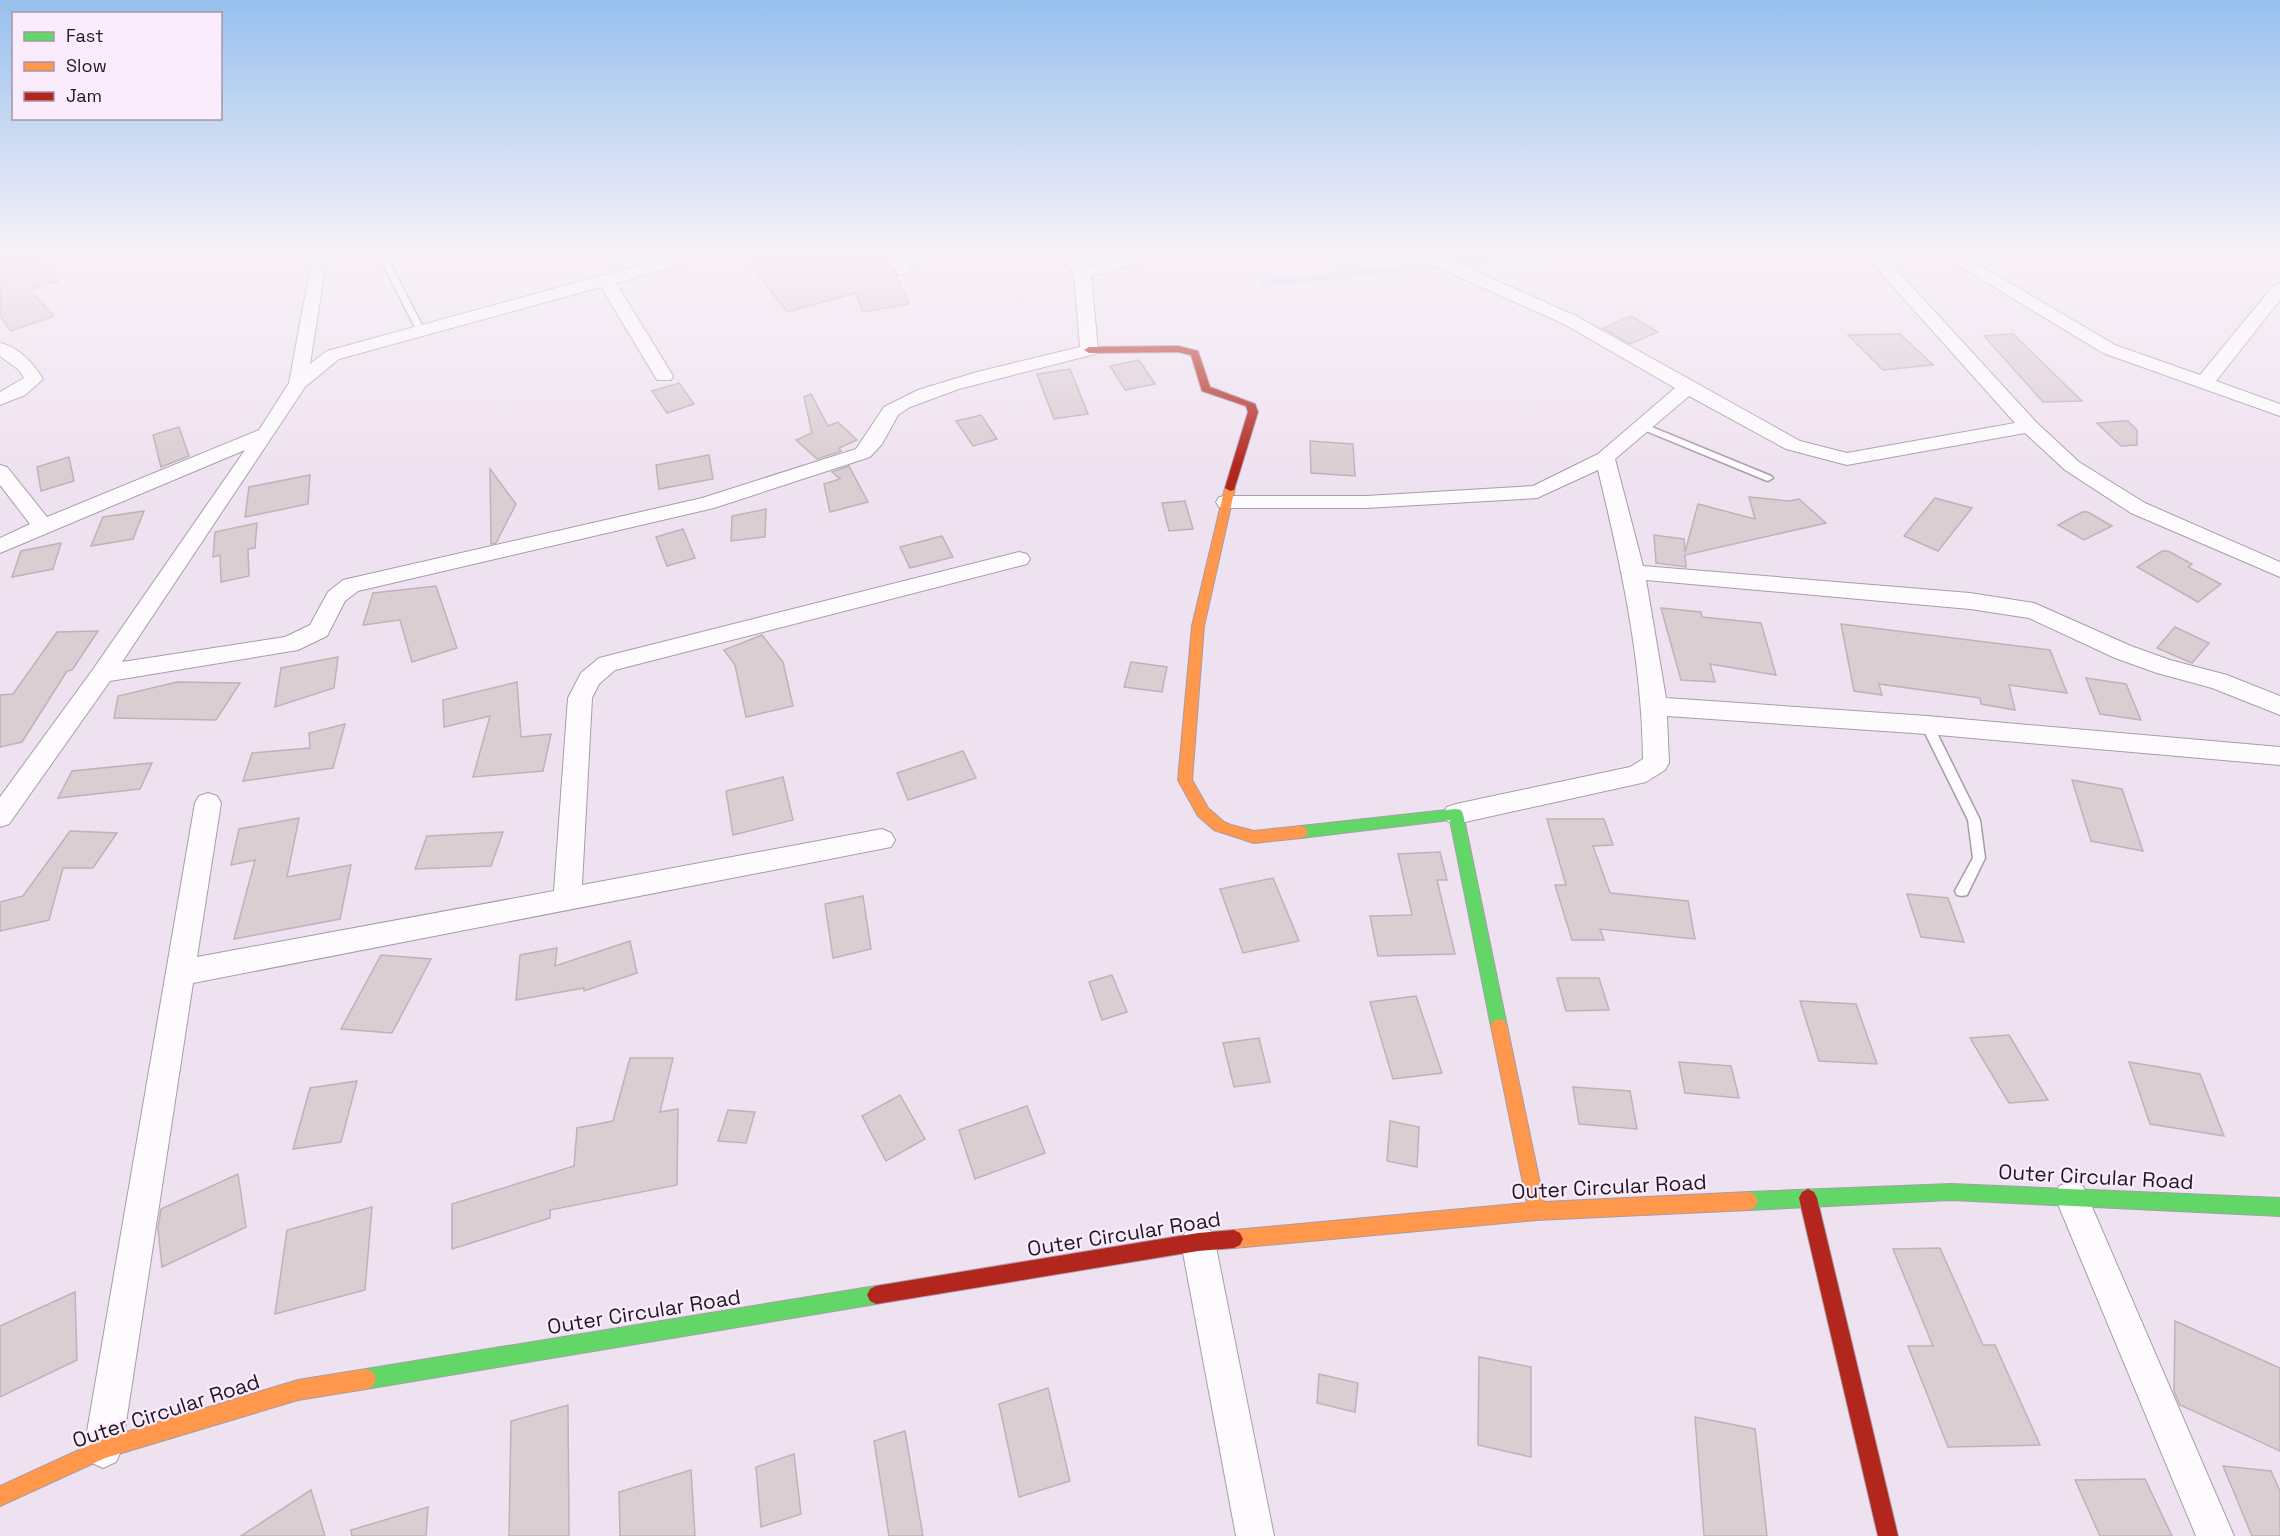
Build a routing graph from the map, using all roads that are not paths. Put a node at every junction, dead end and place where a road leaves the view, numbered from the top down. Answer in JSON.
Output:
{"nodes":[{"id":1,"x":308,"y":325,"type":"edge"},
{"id":2,"x":417,"y":325,"type":"edge"},
{"id":3,"x":448,"y":325,"type":"edge"},
{"id":4,"x":633,"y":325,"type":"edge"},
{"id":5,"x":1087,"y":325,"type":"edge"},
{"id":6,"x":1578,"y":325,"type":"edge"},
{"id":7,"x":1936,"y":325,"type":"edge"},
{"id":8,"x":2067,"y":325,"type":"edge"},
{"id":9,"x":2251,"y":325,"type":"edge"},
{"id":10,"x":421,"y":332,"type":"junction"},
{"id":11,"x":0,"y":348,"type":"edge"},
{"id":12,"x":1089,"y":350,"type":"junction"},
{"id":13,"x":664,"y":376,"type":"dead end"},
{"id":14,"x":298,"y":382,"type":"junction"},
{"id":15,"x":2204,"y":383,"type":"junction"},
{"id":16,"x":1687,"y":387,"type":"junction"},
{"id":17,"x":0,"y":399,"type":"edge"},
{"id":18,"x":2280,"y":410,"type":"edge"},
{"id":19,"x":1642,"y":426,"type":"junction"},
{"id":20,"x":2029,"y":426,"type":"junction"},
{"id":21,"x":266,"y":434,"type":"junction"},
{"id":22,"x":1605,"y":458,"type":"junction"},
{"id":23,"x":0,"y":471,"type":"edge"},
{"id":24,"x":1768,"y":478,"type":"dead end"},
{"id":25,"x":1226,"y":502,"type":"junction"},
{"id":26,"x":44,"y":526,"type":"junction"},
{"id":27,"x":0,"y":546,"type":"edge"},
{"id":28,"x":1019,"y":559,"type":"dead end"},
{"id":29,"x":2280,"y":570,"type":"edge"},
{"id":30,"x":1634,"y":572,"type":"junction"},
{"id":31,"x":102,"y":674,"type":"junction"},
{"id":32,"x":1655,"y":706,"type":"junction"},
{"id":33,"x":2280,"y":706,"type":"edge"},
{"id":34,"x":1927,"y":725,"type":"junction"},
{"id":35,"x":2280,"y":756,"type":"edge"},
{"id":36,"x":208,"y":804,"type":"dead end"},
{"id":37,"x":1456,"y":814,"type":"junction"},
{"id":38,"x":0,"y":817,"type":"edge"},
{"id":39,"x":882,"y":840,"type":"dead end"},
{"id":40,"x":1962,"y":891,"type":"dead end"},
{"id":41,"x":567,"y":900,"type":"junction"},
{"id":42,"x":180,"y":973,"type":"junction"},
{"id":43,"x":2071,"y":1197,"type":"junction"},
{"id":44,"x":1808,"y":1198,"type":"junction"},
{"id":45,"x":2280,"y":1207,"type":"edge"},
{"id":46,"x":1537,"y":1211,"type":"junction"},
{"id":47,"x":1198,"y":1242,"type":"junction"},
{"id":48,"x":103,"y":1449,"type":"junction"},
{"id":49,"x":0,"y":1496,"type":"edge"},
{"id":50,"x":1255,"y":1536,"type":"edge"},
{"id":51,"x":1888,"y":1536,"type":"edge"},
{"id":52,"x":2215,"y":1536,"type":"edge"}],
"edges":[{"from":1,"to":14,"type":"street"},
{"from":2,"to":10,"type":"lane"},
{"from":3,"to":10,"type":"street"},
{"from":4,"to":13,"type":"street"},
{"from":5,"to":12,"type":"street"},
{"from":6,"to":16,"type":"street"},
{"from":7,"to":20,"type":"street"},
{"from":8,"to":15,"type":"street"},
{"from":9,"to":15,"type":"street"},
{"from":10,"to":14,"type":"street"},
{"from":11,"to":17,"type":"street"},
{"from":12,"to":25,"type":"street"},
{"from":12,"to":31,"type":"street"},
{"from":14,"to":21,"type":"street"},
{"from":15,"to":18,"type":"street"},
{"from":16,"to":19,"type":"street"},
{"from":16,"to":20,"type":"street"},
{"from":19,"to":22,"type":"street"},
{"from":19,"to":24,"type":"lane"},
{"from":20,"to":29,"type":"street"},
{"from":21,"to":26,"type":"street"},
{"from":21,"to":31,"type":"street"},
{"from":22,"to":25,"type":"street"},
{"from":22,"to":30,"type":"street"},
{"from":23,"to":26,"type":"street"},
{"from":25,"to":37,"type":"street"},
{"from":26,"to":27,"type":"street"},
{"from":28,"to":41,"type":"street"},
{"from":30,"to":32,"type":"street"},
{"from":30,"to":33,"type":"street"},
{"from":31,"to":38,"type":"street"},
{"from":32,"to":34,"type":"street"},
{"from":32,"to":37,"type":"street"},
{"from":34,"to":35,"type":"street"},
{"from":34,"to":40,"type":"lane"},
{"from":36,"to":42,"type":"street"},
{"from":37,"to":46,"type":"street"},
{"from":39,"to":41,"type":"street"},
{"from":41,"to":42,"type":"street"},
{"from":42,"to":48,"type":"street"},
{"from":43,"to":44,"type":"street","name":"Outer Circular Road"},
{"from":43,"to":45,"type":"street","name":"Outer Circular Road"},
{"from":43,"to":52,"type":"street"},
{"from":44,"to":46,"type":"street","name":"Outer Circular Road"},
{"from":44,"to":51,"type":"street"},
{"from":46,"to":47,"type":"street","name":"Outer Circular Road"},
{"from":47,"to":48,"type":"street","name":"Outer Circular Road"},
{"from":47,"to":50,"type":"street"},
{"from":48,"to":49,"type":"street","name":"Outer Circular Road"}]}
